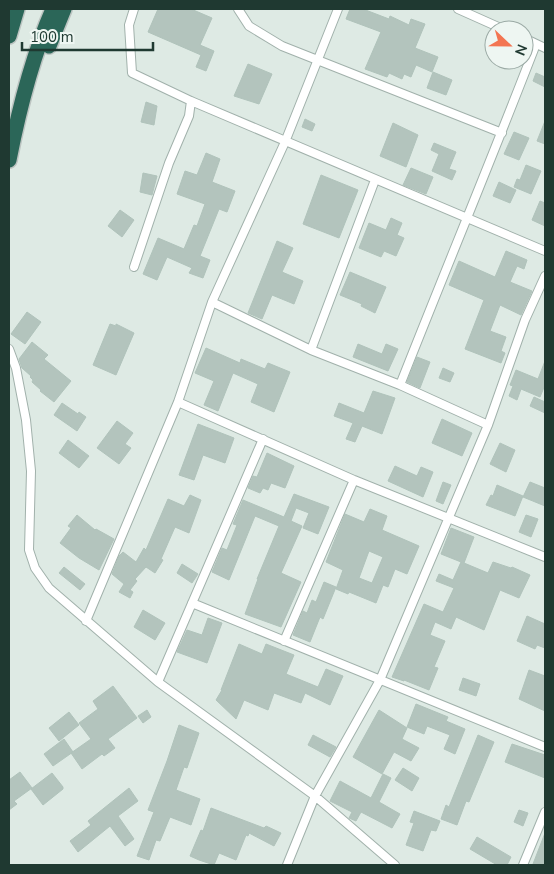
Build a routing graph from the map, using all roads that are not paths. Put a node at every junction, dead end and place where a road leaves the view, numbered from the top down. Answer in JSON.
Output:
{"nodes":[{"id":1,"x":17,"y":9,"type":"edge"},
{"id":2,"x":53,"y":9,"type":"edge"},
{"id":3,"x":64,"y":9,"type":"edge"},
{"id":4,"x":134,"y":9,"type":"edge"},
{"id":5,"x":238,"y":9,"type":"edge"},
{"id":6,"x":338,"y":9,"type":"edge"},
{"id":7,"x":458,"y":9,"type":"edge"},
{"id":8,"x":484,"y":21,"type":"edge"},
{"id":9,"x":9,"y":36,"type":"edge"},
{"id":10,"x":536,"y":44,"type":"joint"},
{"id":11,"x":545,"y":48,"type":"edge"},
{"id":12,"x":318,"y":60,"type":"junction"},
{"id":13,"x":191,"y":101,"type":"junction"},
{"id":14,"x":15,"y":128,"type":"junction"},
{"id":15,"x":502,"y":133,"type":"junction"},
{"id":16,"x":285,"y":142,"type":"junction"},
{"id":17,"x":9,"y":160,"type":"edge"},
{"id":18,"x":374,"y":180,"type":"junction"},
{"id":19,"x":466,"y":217,"type":"junction"},
{"id":20,"x":545,"y":251,"type":"edge"},
{"id":21,"x":134,"y":267,"type":"dead end"},
{"id":22,"x":545,"y":276,"type":"edge"},
{"id":23,"x":212,"y":302,"type":"junction"},
{"id":24,"x":9,"y":350,"type":"edge"},
{"id":25,"x":311,"y":350,"type":"junction"},
{"id":26,"x":400,"y":385,"type":"junction"},
{"id":27,"x":178,"y":402,"type":"junction"},
{"id":28,"x":488,"y":425,"type":"junction"},
{"id":29,"x":263,"y":439,"type":"junction"},
{"id":30,"x":354,"y":480,"type":"junction"},
{"id":31,"x":449,"y":517,"type":"junction"},
{"id":32,"x":545,"y":557,"type":"edge"},
{"id":33,"x":192,"y":603,"type":"junction"},
{"id":34,"x":86,"y":620,"type":"junction"},
{"id":35,"x":284,"y":641,"type":"junction"},
{"id":36,"x":380,"y":680,"type":"junction"},
{"id":37,"x":158,"y":682,"type":"junction"},
{"id":38,"x":545,"y":747,"type":"edge"},
{"id":39,"x":315,"y":796,"type":"junction"},
{"id":40,"x":545,"y":813,"type":"edge"},
{"id":41,"x":287,"y":865,"type":"edge"},
{"id":42,"x":395,"y":865,"type":"edge"},
{"id":43,"x":523,"y":865,"type":"edge"}],
"edges":[{"from":1,"to":9,"type":"highway"},
{"from":2,"to":14,"type":"highway"},
{"from":3,"to":14,"type":"highway"},
{"from":4,"to":13,"type":"street"},
{"from":5,"to":12,"type":"street"},
{"from":6,"to":12,"type":"street"},
{"from":7,"to":8,"type":"street"},
{"from":10,"to":11,"type":"street"},
{"from":10,"to":15,"type":"street"},
{"from":12,"to":15,"type":"street"},
{"from":12,"to":16,"type":"street"},
{"from":13,"to":16,"type":"street"},
{"from":13,"to":21,"type":"street"},
{"from":14,"to":17,"type":"highway"},
{"from":15,"to":19,"type":"street"},
{"from":16,"to":18,"type":"street"},
{"from":16,"to":23,"type":"street"},
{"from":18,"to":19,"type":"street"},
{"from":18,"to":25,"type":"street"},
{"from":19,"to":20,"type":"street"},
{"from":19,"to":26,"type":"street"},
{"from":22,"to":28,"type":"street"},
{"from":23,"to":25,"type":"street"},
{"from":23,"to":27,"type":"street"},
{"from":24,"to":34,"type":"street"},
{"from":25,"to":26,"type":"street"},
{"from":26,"to":28,"type":"street"},
{"from":27,"to":29,"type":"street"},
{"from":27,"to":34,"type":"street"},
{"from":28,"to":31,"type":"street"},
{"from":29,"to":30,"type":"street"},
{"from":29,"to":33,"type":"street"},
{"from":30,"to":31,"type":"street"},
{"from":30,"to":35,"type":"street"},
{"from":31,"to":32,"type":"street"},
{"from":31,"to":36,"type":"street"},
{"from":33,"to":35,"type":"street"},
{"from":33,"to":37,"type":"street"},
{"from":34,"to":37,"type":"street"},
{"from":35,"to":36,"type":"street"},
{"from":36,"to":38,"type":"street"},
{"from":36,"to":39,"type":"street"},
{"from":37,"to":39,"type":"street"},
{"from":39,"to":41,"type":"street"},
{"from":39,"to":42,"type":"street"},
{"from":40,"to":43,"type":"street"}]}
